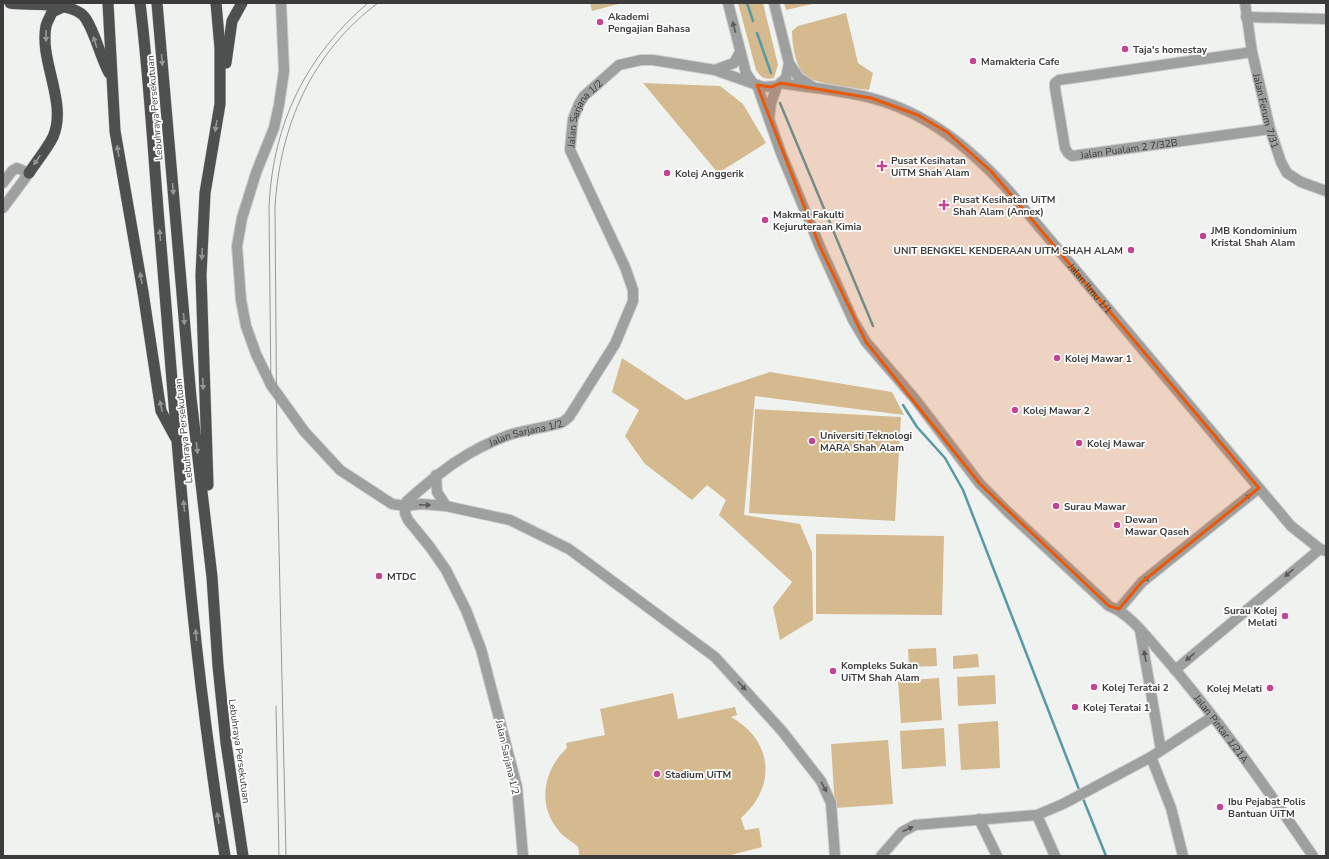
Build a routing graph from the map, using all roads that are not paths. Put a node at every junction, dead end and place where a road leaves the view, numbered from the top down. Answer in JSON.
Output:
{"nodes":[{"id":1,"x":10,"y":3,"type":"edge"},
{"id":2,"x":108,"y":3,"type":"edge"},
{"id":3,"x":140,"y":3,"type":"edge"},
{"id":4,"x":157,"y":3,"type":"edge"},
{"id":5,"x":216,"y":3,"type":"edge"},
{"id":6,"x":242,"y":3,"type":"edge"},
{"id":7,"x":281,"y":3,"type":"edge"},
{"id":8,"x":728,"y":3,"type":"edge"},
{"id":9,"x":774,"y":3,"type":"edge"},
{"id":10,"x":1245,"y":3,"type":"edge"},
{"id":11,"x":65,"y":6,"type":"junction"},
{"id":12,"x":1246,"y":17,"type":"junction"},
{"id":13,"x":1326,"y":19,"type":"edge"},
{"id":14,"x":740,"y":52,"type":"junction"},
{"id":15,"x":1252,"y":52,"type":"junction"},
{"id":16,"x":790,"y":63,"type":"junction"},
{"id":17,"x":715,"y":70,"type":"junction"},
{"id":18,"x":111,"y":77,"type":"junction"},
{"id":19,"x":754,"y":84,"type":"junction"},
{"id":20,"x":779,"y":84,"type":"junction"},
{"id":21,"x":814,"y":89,"type":"junction"},
{"id":22,"x":220,"y":104,"type":"junction"},
{"id":23,"x":770,"y":122,"type":"junction"},
{"id":24,"x":1270,"y":129,"type":"junction"},
{"id":25,"x":29,"y":173,"type":"junction"},
{"id":26,"x":3,"y":183,"type":"edge"},
{"id":27,"x":1326,"y":191,"type":"edge"},
{"id":28,"x":3,"y":208,"type":"edge"},
{"id":29,"x":177,"y":441,"type":"junction"},
{"id":30,"x":436,"y":475,"type":"junction"},
{"id":31,"x":1259,"y":488,"type":"junction"},
{"id":32,"x":405,"y":506,"type":"junction"},
{"id":33,"x":446,"y":506,"type":"junction"},
{"id":34,"x":1323,"y":550,"type":"edge"},
{"id":35,"x":212,"y":577,"type":"junction"},
{"id":36,"x":1119,"y":609,"type":"junction"},
{"id":37,"x":1140,"y":630,"type":"junction"},
{"id":38,"x":1176,"y":670,"type":"junction"},
{"id":39,"x":1212,"y":717,"type":"junction"},
{"id":40,"x":1161,"y":750,"type":"junction"},
{"id":41,"x":1150,"y":757,"type":"junction"},
{"id":42,"x":1037,"y":815,"type":"junction"},
{"id":43,"x":979,"y":819,"type":"junction"},
{"id":44,"x":225,"y":856,"type":"edge"},
{"id":45,"x":243,"y":856,"type":"edge"},
{"id":46,"x":523,"y":856,"type":"edge"},
{"id":47,"x":835,"y":856,"type":"edge"},
{"id":48,"x":881,"y":856,"type":"edge"},
{"id":49,"x":997,"y":856,"type":"edge"},
{"id":50,"x":1055,"y":856,"type":"edge"},
{"id":51,"x":1183,"y":856,"type":"edge"},
{"id":52,"x":1313,"y":856,"type":"edge"}],
"edges":[{"from":1,"to":11,"type":"highway"},
{"from":2,"to":18,"type":"highway"},
{"from":29,"to":3,"type":"highway","name":"Lebuhraya Persekutuan","one_way":true},
{"from":4,"to":35,"type":"highway","name":"Lebuhraya Persekutuan","one_way":true},
{"from":5,"to":22,"type":"highway"},
{"from":6,"to":22,"type":"highway"},
{"from":7,"to":32,"type":"street"},
{"from":14,"to":8,"type":"street","name":"Jalan Pintar 1/21A","one_way":true},
{"from":9,"to":16,"type":"street"},
{"from":10,"to":12,"type":"street","name":"Jalan Ferum 7/31"},
{"from":18,"to":11,"type":"highway","one_way":true},
{"from":11,"to":25,"type":"highway","one_way":true},
{"from":12,"to":13,"type":"street"},
{"from":12,"to":15,"type":"street","name":"Jalan Ferum 7/31"},
{"from":14,"to":17,"type":"street"},
{"from":14,"to":19,"type":"street","name":"Jalan Pintar 1/21A"},
{"from":15,"to":24,"type":"street","name":"Jalan Ferum 7/31"},
{"from":15,"to":24,"type":"street","name":"Jalan Pualam 2 7/32B"},
{"from":16,"to":20,"type":"street"},
{"from":16,"to":21,"type":"street"},
{"from":17,"to":19,"type":"street","name":"Jalan Sarjana 1/2"},
{"from":17,"to":30,"type":"street","name":"Jalan Sarjana 1/2"},
{"from":29,"to":18,"type":"highway","one_way":true},
{"from":19,"to":20,"type":"street","name":"Jalan Ilmu 1/1"},
{"from":19,"to":23,"type":"street","name":"Jalan Pintar 1/21A"},
{"from":20,"to":21,"type":"street","name":"Jalan Ilmu 1/1"},
{"from":20,"to":23,"type":"street"},
{"from":21,"to":31,"type":"street","name":"Jalan Ilmu 1/1"},
{"from":22,"to":35,"type":"highway","one_way":true},
{"from":23,"to":36,"type":"street","name":"Jalan Pintar 1/21A"},
{"from":24,"to":27,"type":"street","name":"Jalan Ferum 7/31"},
{"from":25,"to":26,"type":"street"},
{"from":25,"to":28,"type":"street"},
{"from":44,"to":29,"type":"highway","name":"Lebuhraya Persekutuan","one_way":true},
{"from":30,"to":32,"type":"street","name":"Jalan Sarjana 1/2"},
{"from":30,"to":33,"type":"street"},
{"from":31,"to":34,"type":"street","name":"Jalan Ilmu 1/1"},
{"from":36,"to":31,"type":"street","one_way":true},
{"from":32,"to":33,"type":"street","one_way":true},
{"from":32,"to":46,"type":"street","name":"Jalan Sarjana 1/2"},
{"from":33,"to":47,"type":"street","one_way":true},
{"from":34,"to":38,"type":"street","one_way":true},
{"from":35,"to":45,"type":"highway","name":"Lebuhraya Persekutuan"},
{"from":36,"to":37,"type":"street","name":"Jalan Pintar 1/21A"},
{"from":37,"to":38,"type":"street","name":"Jalan Pintar 1/21A"},
{"from":40,"to":37,"type":"street","one_way":true},
{"from":38,"to":39,"type":"street","name":"Jalan Pintar 1/21A"},
{"from":39,"to":40,"type":"street"},
{"from":39,"to":52,"type":"street","name":"Jalan Pintar 1/21A"},
{"from":40,"to":41,"type":"street"},
{"from":41,"to":42,"type":"street"},
{"from":41,"to":51,"type":"street"},
{"from":42,"to":43,"type":"street"},
{"from":42,"to":50,"type":"street"},
{"from":48,"to":43,"type":"street","one_way":true},
{"from":43,"to":49,"type":"street"}]}
